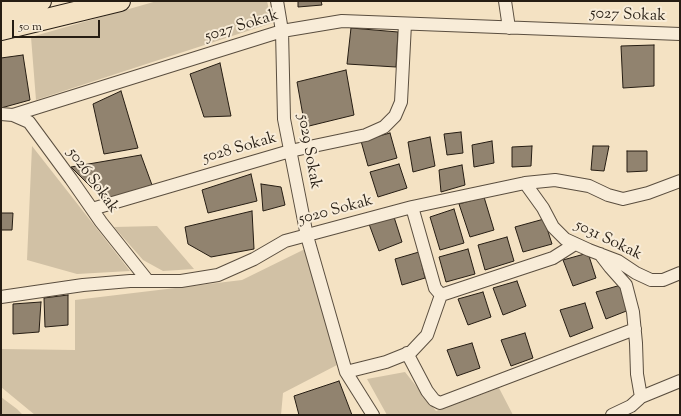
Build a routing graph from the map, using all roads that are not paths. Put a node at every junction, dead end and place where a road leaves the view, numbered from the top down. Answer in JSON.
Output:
{"nodes":[{"id":1,"x":41,"y":1,"type":"edge"},
{"id":2,"x":120,"y":1,"type":"edge"},
{"id":3,"x":277,"y":1,"type":"edge"},
{"id":4,"x":504,"y":1,"type":"edge"},
{"id":5,"x":1,"y":10,"type":"edge"},
{"id":6,"x":406,"y":24,"type":"junction"},
{"id":7,"x":509,"y":28,"type":"junction"},
{"id":8,"x":1,"y":30,"type":"edge"},
{"id":9,"x":282,"y":31,"type":"junction"},
{"id":10,"x":680,"y":34,"type":"edge"},
{"id":11,"x":7,"y":114,"type":"edge"},
{"id":12,"x":290,"y":151,"type":"junction"},
{"id":13,"x":680,"y":181,"type":"edge"},
{"id":14,"x":525,"y":183,"type":"junction"},
{"id":15,"x":412,"y":207,"type":"junction"},
{"id":16,"x":92,"y":209,"type":"junction"},
{"id":17,"x":307,"y":236,"type":"junction"},
{"id":18,"x":575,"y":244,"type":"junction"},
{"id":19,"x":600,"y":254,"type":"junction"},
{"id":20,"x":680,"y":273,"type":"edge"},
{"id":21,"x":148,"y":281,"type":"junction"},
{"id":22,"x":441,"y":295,"type":"junction"},
{"id":23,"x":1,"y":297,"type":"edge"},
{"id":24,"x":635,"y":329,"type":"junction"},
{"id":25,"x":407,"y":353,"type":"junction"},
{"id":26,"x":346,"y":372,"type":"junction"},
{"id":27,"x":680,"y":382,"type":"edge"},
{"id":28,"x":641,"y":397,"type":"junction"},
{"id":29,"x":373,"y":415,"type":"edge"},
{"id":30,"x":612,"y":415,"type":"edge"}],
"edges":[{"from":1,"to":5,"type":"highway"},
{"from":2,"to":8,"type":"highway"},
{"from":3,"to":9,"type":"street","name":"5029 Sokak"},
{"from":4,"to":7,"type":"street"},
{"from":6,"to":7,"type":"street","name":"5027 Sokak"},
{"from":6,"to":9,"type":"street","name":"5027 Sokak"},
{"from":6,"to":12,"type":"street","name":"5028 Sokak"},
{"from":7,"to":10,"type":"street","name":"5027 Sokak"},
{"from":9,"to":11,"type":"street","name":"5027 Sokak"},
{"from":9,"to":12,"type":"street","name":"5029 Sokak"},
{"from":11,"to":16,"type":"street","name":"5026 Sokak"},
{"from":12,"to":16,"type":"street","name":"5028 Sokak"},
{"from":12,"to":17,"type":"street","name":"5029 Sokak"},
{"from":13,"to":14,"type":"street","name":"5020 Sokak"},
{"from":14,"to":15,"type":"street","name":"5020 Sokak"},
{"from":14,"to":18,"type":"street","name":"5031 Sokak"},
{"from":15,"to":17,"type":"street","name":"5020 Sokak"},
{"from":15,"to":22,"type":"street"},
{"from":16,"to":21,"type":"street","name":"5026 Sokak"},
{"from":17,"to":21,"type":"street","name":"5020 Sokak"},
{"from":17,"to":26,"type":"street","name":"5029 Sokak"},
{"from":18,"to":19,"type":"street","name":"5031 Sokak"},
{"from":18,"to":22,"type":"street"},
{"from":19,"to":20,"type":"street","name":"5031 Sokak"},
{"from":19,"to":24,"type":"street"},
{"from":21,"to":23,"type":"street","name":"5020 Sokak"},
{"from":22,"to":25,"type":"street"},
{"from":24,"to":25,"type":"street"},
{"from":24,"to":28,"type":"street"},
{"from":25,"to":26,"type":"street"},
{"from":26,"to":29,"type":"street","name":"5029 Sokak"},
{"from":27,"to":28,"type":"street"},
{"from":28,"to":30,"type":"street"}]}
